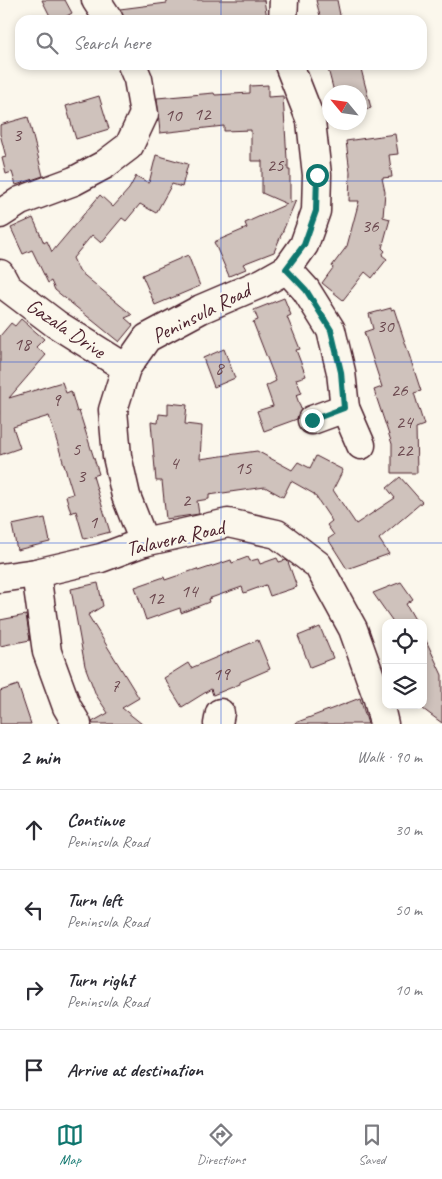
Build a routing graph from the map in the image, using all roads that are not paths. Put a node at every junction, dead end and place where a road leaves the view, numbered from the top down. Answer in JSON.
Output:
{"nodes":[{"id":1,"x":96,"y":0,"type":"edge"},
{"id":2,"x":284,"y":0,"type":"edge"},
{"id":3,"x":106,"y":15,"type":"edge"},
{"id":4,"x":283,"y":15,"type":"edge"},
{"id":5,"x":134,"y":70,"type":"edge"},
{"id":6,"x":291,"y":70,"type":"edge"},
{"id":7,"x":0,"y":214,"type":"edge"},
{"id":8,"x":286,"y":269,"type":"junction"},
{"id":9,"x":2,"y":285,"type":"edge"},
{"id":10,"x":126,"y":368,"type":"junction"},
{"id":11,"x":344,"y":408,"type":"junction"},
{"id":12,"x":312,"y":420,"type":"dead end"},
{"id":13,"x":361,"y":445,"type":"dead end"},
{"id":14,"x":144,"y":542,"type":"junction"},
{"id":15,"x":36,"y":573,"type":"junction"},
{"id":16,"x":0,"y":578,"type":"edge"},
{"id":17,"x":77,"y":724,"type":"edge"},
{"id":18,"x":384,"y":724,"type":"edge"}],
"edges":[{"from":1,"to":3,"type":"street"},
{"from":2,"to":4,"type":"street"},
{"from":5,"to":7,"type":"street"},
{"from":6,"to":8,"type":"street","name":"Peninsula Road"},
{"from":8,"to":10,"type":"street","name":"Peninsula Road"},
{"from":8,"to":11,"type":"street"},
{"from":9,"to":10,"type":"street","name":"Gazala Drive"},
{"from":10,"to":14,"type":"street","name":"Peninsula Road"},
{"from":11,"to":12,"type":"street"},
{"from":11,"to":13,"type":"street"},
{"from":14,"to":15,"type":"street","name":"Talavera Road"},
{"from":14,"to":18,"type":"street","name":"Talavera Road"},
{"from":15,"to":16,"type":"street","name":"Talavera Road"},
{"from":15,"to":17,"type":"street"}]}
